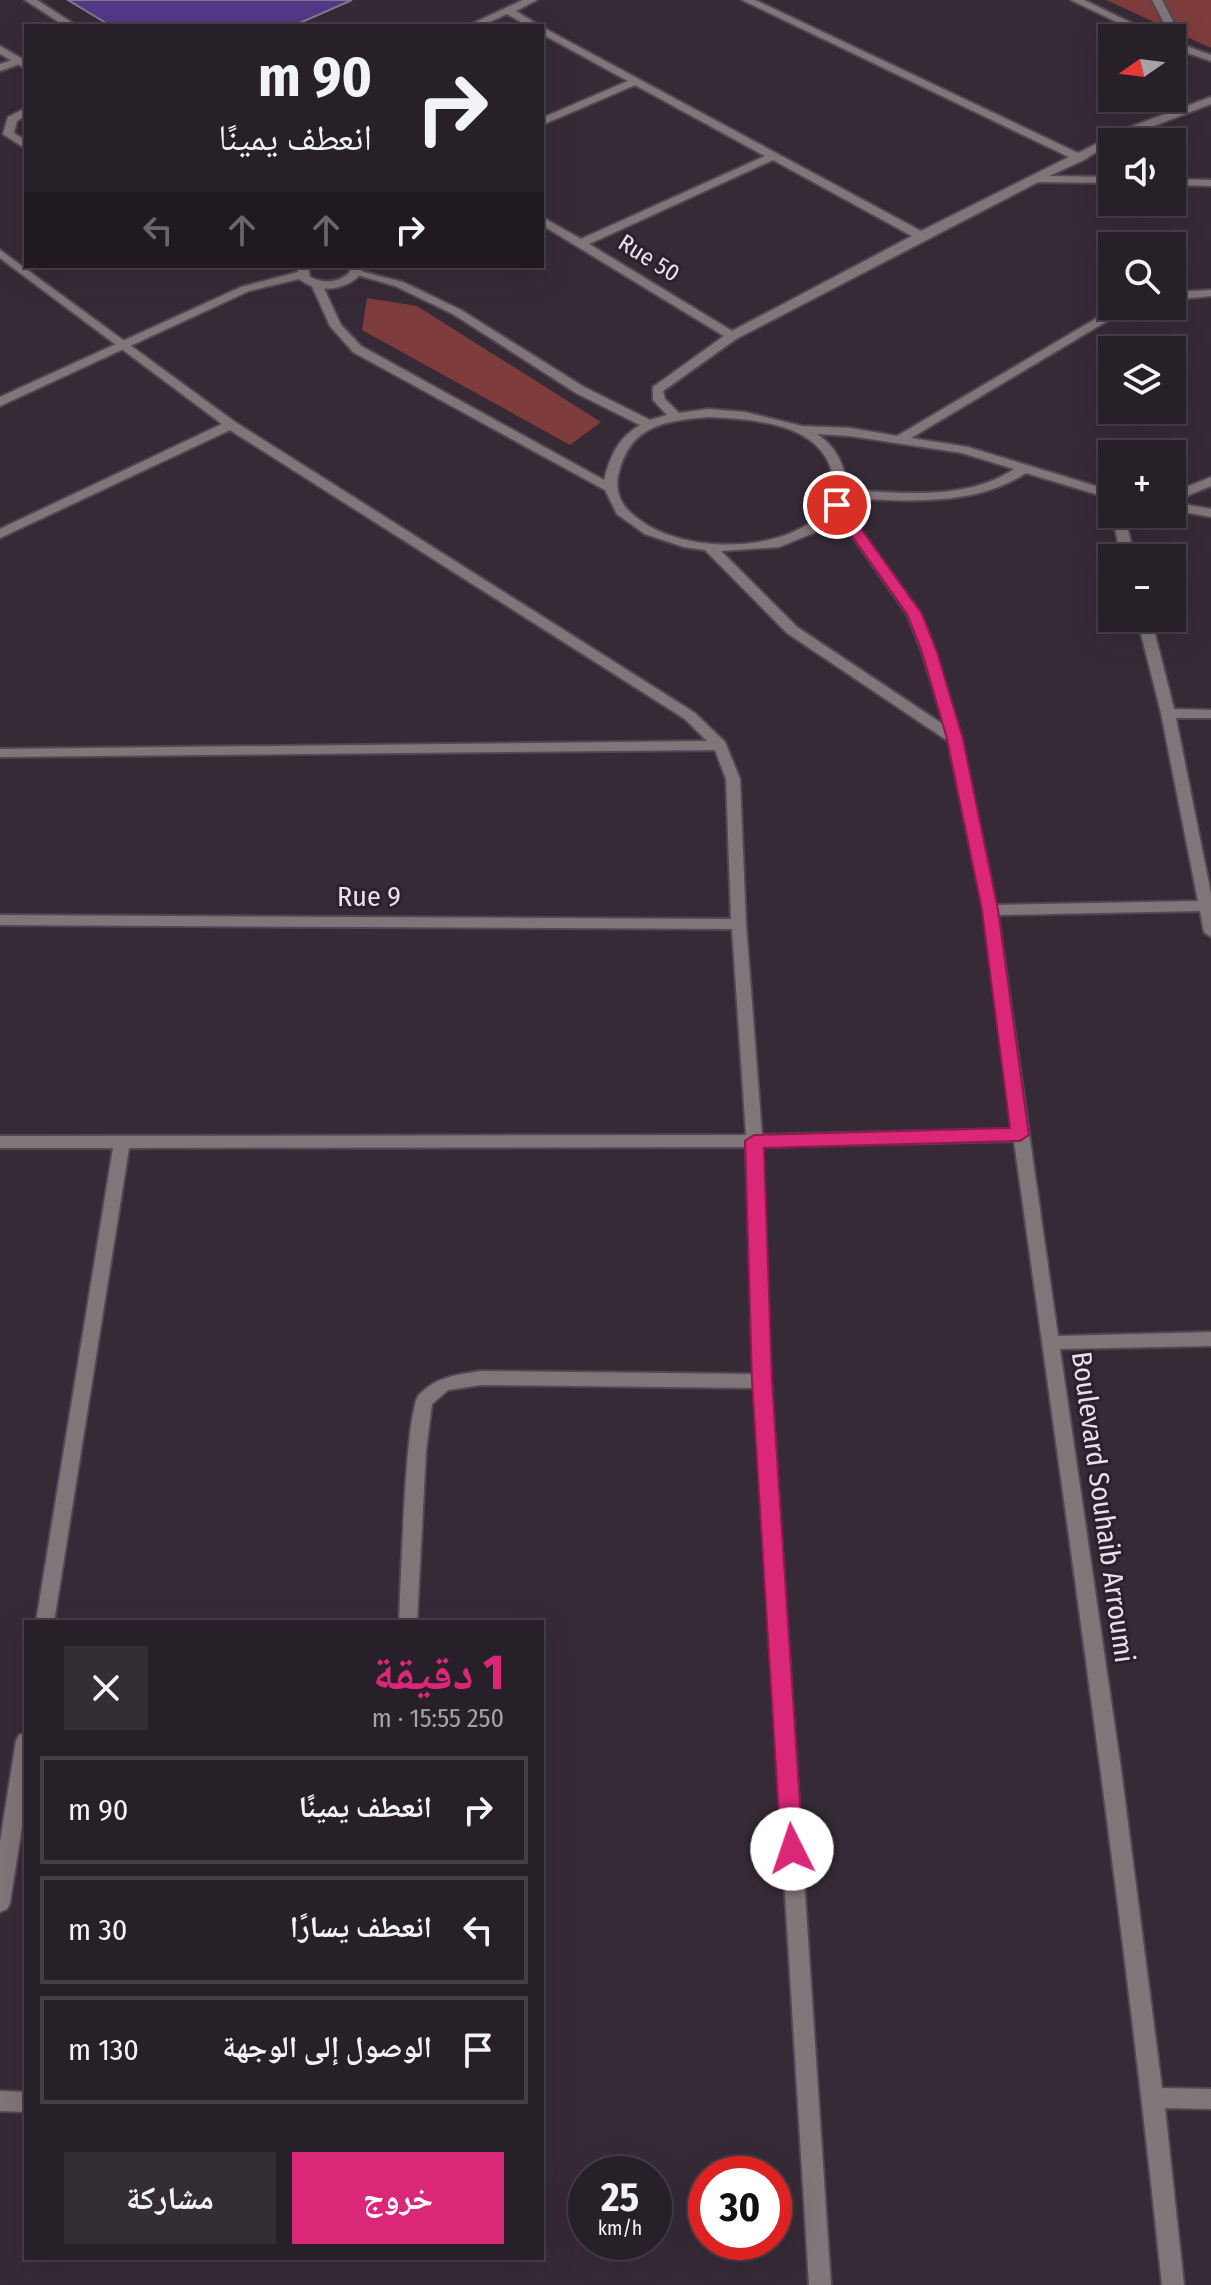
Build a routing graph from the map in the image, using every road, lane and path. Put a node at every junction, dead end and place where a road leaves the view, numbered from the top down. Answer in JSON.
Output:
{"nodes":[{"id":1,"x":30,"y":0,"type":"edge"},
{"id":2,"x":532,"y":0,"type":"edge"},
{"id":3,"x":747,"y":0,"type":"edge"},
{"id":4,"x":1076,"y":0,"type":"edge"},
{"id":5,"x":1157,"y":0,"type":"edge"},
{"id":6,"x":509,"y":11,"type":"junction"},
{"id":7,"x":69,"y":24,"type":"edge"},
{"id":8,"x":477,"y":24,"type":"edge"},
{"id":9,"x":532,"y":24,"type":"edge"},
{"id":10,"x":1128,"y":24,"type":"edge"},
{"id":11,"x":1167,"y":24,"type":"edge"},
{"id":12,"x":544,"y":31,"type":"edge"},
{"id":13,"x":0,"y":49,"type":"edge"},
{"id":14,"x":1186,"y":50,"type":"edge"},
{"id":15,"x":1211,"y":58,"type":"edge"},
{"id":16,"x":23,"y":63,"type":"edge"},
{"id":17,"x":0,"y":68,"type":"edge"},
{"id":18,"x":636,"y":81,"type":"junction"},
{"id":19,"x":1211,"y":100,"type":"edge"},
{"id":20,"x":24,"y":112,"type":"edge"},
{"id":21,"x":544,"y":121,"type":"edge"},
{"id":22,"x":24,"y":145,"type":"edge"},
{"id":23,"x":771,"y":157,"type":"junction"},
{"id":24,"x":1080,"y":158,"type":"junction"},
{"id":25,"x":1038,"y":179,"type":"junction"},
{"id":26,"x":1098,"y":180,"type":"edge"},
{"id":27,"x":1186,"y":182,"type":"edge"},
{"id":28,"x":1211,"y":183,"type":"edge"},
{"id":29,"x":544,"y":221,"type":"edge"},
{"id":30,"x":921,"y":236,"type":"junction"},
{"id":31,"x":582,"y":243,"type":"junction"},
{"id":32,"x":0,"y":253,"type":"edge"},
{"id":33,"x":356,"y":269,"type":"edge"},
{"id":34,"x":303,"y":270,"type":"edge"},
{"id":35,"x":317,"y":284,"type":"junction"},
{"id":36,"x":1211,"y":293,"type":"edge"},
{"id":37,"x":1186,"y":295,"type":"edge"},
{"id":38,"x":1101,"y":320,"type":"edge"},
{"id":39,"x":732,"y":336,"type":"junction"},
{"id":40,"x":124,"y":345,"type":"junction"},
{"id":41,"x":0,"y":402,"type":"edge"},
{"id":42,"x":675,"y":416,"type":"junction"},
{"id":43,"x":646,"y":423,"type":"junction"},
{"id":44,"x":231,"y":425,"type":"junction"},
{"id":45,"x":801,"y":430,"type":"junction"},
{"id":46,"x":897,"y":441,"type":"junction"},
{"id":47,"x":1023,"y":469,"type":"junction"},
{"id":48,"x":1211,"y":481,"type":"edge"},
{"id":49,"x":608,"y":487,"type":"junction"},
{"id":50,"x":1098,"y":491,"type":"edge"},
{"id":51,"x":1186,"y":492,"type":"edge"},
{"id":52,"x":839,"y":500,"type":"junction"},
{"id":53,"x":1186,"y":509,"type":"edge"},
{"id":54,"x":1211,"y":513,"type":"edge"},
{"id":55,"x":0,"y":534,"type":"edge"},
{"id":56,"x":711,"y":549,"type":"junction"},
{"id":57,"x":1148,"y":632,"type":"edge"},
{"id":58,"x":1168,"y":713,"type":"junction"},
{"id":59,"x":1211,"y":714,"type":"edge"},
{"id":60,"x":955,"y":739,"type":"junction"},
{"id":61,"x":720,"y":745,"type":"junction"},
{"id":62,"x":0,"y":753,"type":"edge"},
{"id":63,"x":1208,"y":906,"type":"edge"},
{"id":64,"x":990,"y":910,"type":"junction"},
{"id":65,"x":0,"y":920,"type":"edge"},
{"id":66,"x":739,"y":924,"type":"junction"},
{"id":67,"x":1211,"y":932,"type":"edge"},
{"id":68,"x":1020,"y":1135,"type":"junction"},
{"id":69,"x":754,"y":1141,"type":"junction"},
{"id":70,"x":0,"y":1142,"type":"edge"},
{"id":71,"x":122,"y":1142,"type":"junction"},
{"id":72,"x":1211,"y":1339,"type":"edge"},
{"id":73,"x":1052,"y":1343,"type":"junction"},
{"id":74,"x":762,"y":1381,"type":"junction"},
{"id":75,"x":45,"y":1620,"type":"edge"},
{"id":76,"x":408,"y":1620,"type":"edge"},
{"id":77,"x":24,"y":1753,"type":"edge"},
{"id":78,"x":0,"y":1903,"type":"edge"},
{"id":79,"x":1155,"y":2098,"type":"junction"},
{"id":80,"x":1211,"y":2099,"type":"edge"},
{"id":81,"x":0,"y":2101,"type":"edge"},
{"id":82,"x":24,"y":2102,"type":"edge"},
{"id":83,"x":820,"y":2285,"type":"edge"},
{"id":84,"x":1173,"y":2285,"type":"edge"}],
"edges":[{"from":1,"to":7,"type":"street"},
{"from":2,"to":6,"type":"street"},
{"from":3,"to":24,"type":"street"},
{"from":4,"to":10,"type":"street"},
{"from":5,"to":11,"type":"street"},
{"from":6,"to":8,"type":"street"},
{"from":6,"to":9,"type":"street"},
{"from":12,"to":18,"type":"street"},
{"from":13,"to":16,"type":"street"},
{"from":14,"to":15,"type":"street"},
{"from":16,"to":17,"type":"street"},
{"from":18,"to":21,"type":"street"},
{"from":18,"to":23,"type":"street"},
{"from":19,"to":24,"type":"street"},
{"from":20,"to":22,"type":"street"},
{"from":23,"to":30,"type":"street"},
{"from":23,"to":31,"type":"street"},
{"from":24,"to":25,"type":"street"},
{"from":25,"to":26,"type":"street"},
{"from":25,"to":30,"type":"street"},
{"from":27,"to":28,"type":"street"},
{"from":29,"to":31,"type":"street","name":"Rue 50"},
{"from":30,"to":39,"type":"street"},
{"from":31,"to":39,"type":"street","name":"Rue 50"},
{"from":32,"to":40,"type":"street"},
{"from":33,"to":35,"type":"street"},
{"from":33,"to":43,"type":"street"},
{"from":34,"to":35,"type":"street"},
{"from":34,"to":40,"type":"street"},
{"from":35,"to":49,"type":"street"},
{"from":36,"to":37,"type":"street"},
{"from":38,"to":46,"type":"street"},
{"from":39,"to":42,"type":"street"},
{"from":40,"to":41,"type":"street"},
{"from":40,"to":44,"type":"street"},
{"from":42,"to":43,"type":"street"},
{"from":42,"to":45,"type":"street"},
{"from":43,"to":49,"type":"street"},
{"from":44,"to":55,"type":"street"},
{"from":44,"to":61,"type":"street"},
{"from":45,"to":46,"type":"street"},
{"from":45,"to":52,"type":"street"},
{"from":46,"to":47,"type":"street"},
{"from":47,"to":50,"type":"street"},
{"from":47,"to":52,"type":"street"},
{"from":48,"to":51,"type":"street"},
{"from":49,"to":56,"type":"street"},
{"from":52,"to":56,"type":"street"},
{"from":52,"to":60,"type":"street","name":"Boulevard Souhaib Arroumi"},
{"from":53,"to":54,"type":"street"},
{"from":56,"to":60,"type":"street"},
{"from":57,"to":58,"type":"street"},
{"from":58,"to":59,"type":"street"},
{"from":58,"to":63,"type":"street"},
{"from":60,"to":64,"type":"street","name":"Boulevard Souhaib Arroumi"},
{"from":61,"to":62,"type":"street"},
{"from":61,"to":66,"type":"street"},
{"from":63,"to":64,"type":"street"},
{"from":63,"to":67,"type":"street"},
{"from":64,"to":68,"type":"street","name":"Boulevard Souhaib Arroumi"},
{"from":65,"to":66,"type":"street","name":"Rue 9"},
{"from":66,"to":69,"type":"street"},
{"from":68,"to":69,"type":"street"},
{"from":68,"to":73,"type":"street","name":"Boulevard Souhaib Arroumi"},
{"from":69,"to":71,"type":"street"},
{"from":69,"to":74,"type":"street"},
{"from":70,"to":71,"type":"street"},
{"from":71,"to":75,"type":"street"},
{"from":72,"to":73,"type":"street"},
{"from":73,"to":79,"type":"street","name":"Boulevard Souhaib Arroumi"},
{"from":74,"to":76,"type":"street"},
{"from":74,"to":83,"type":"street"},
{"from":77,"to":78,"type":"street"},
{"from":79,"to":80,"type":"street"},
{"from":79,"to":84,"type":"street","name":"Boulevard Souhaib Arroumi"},
{"from":81,"to":82,"type":"street"}]}
